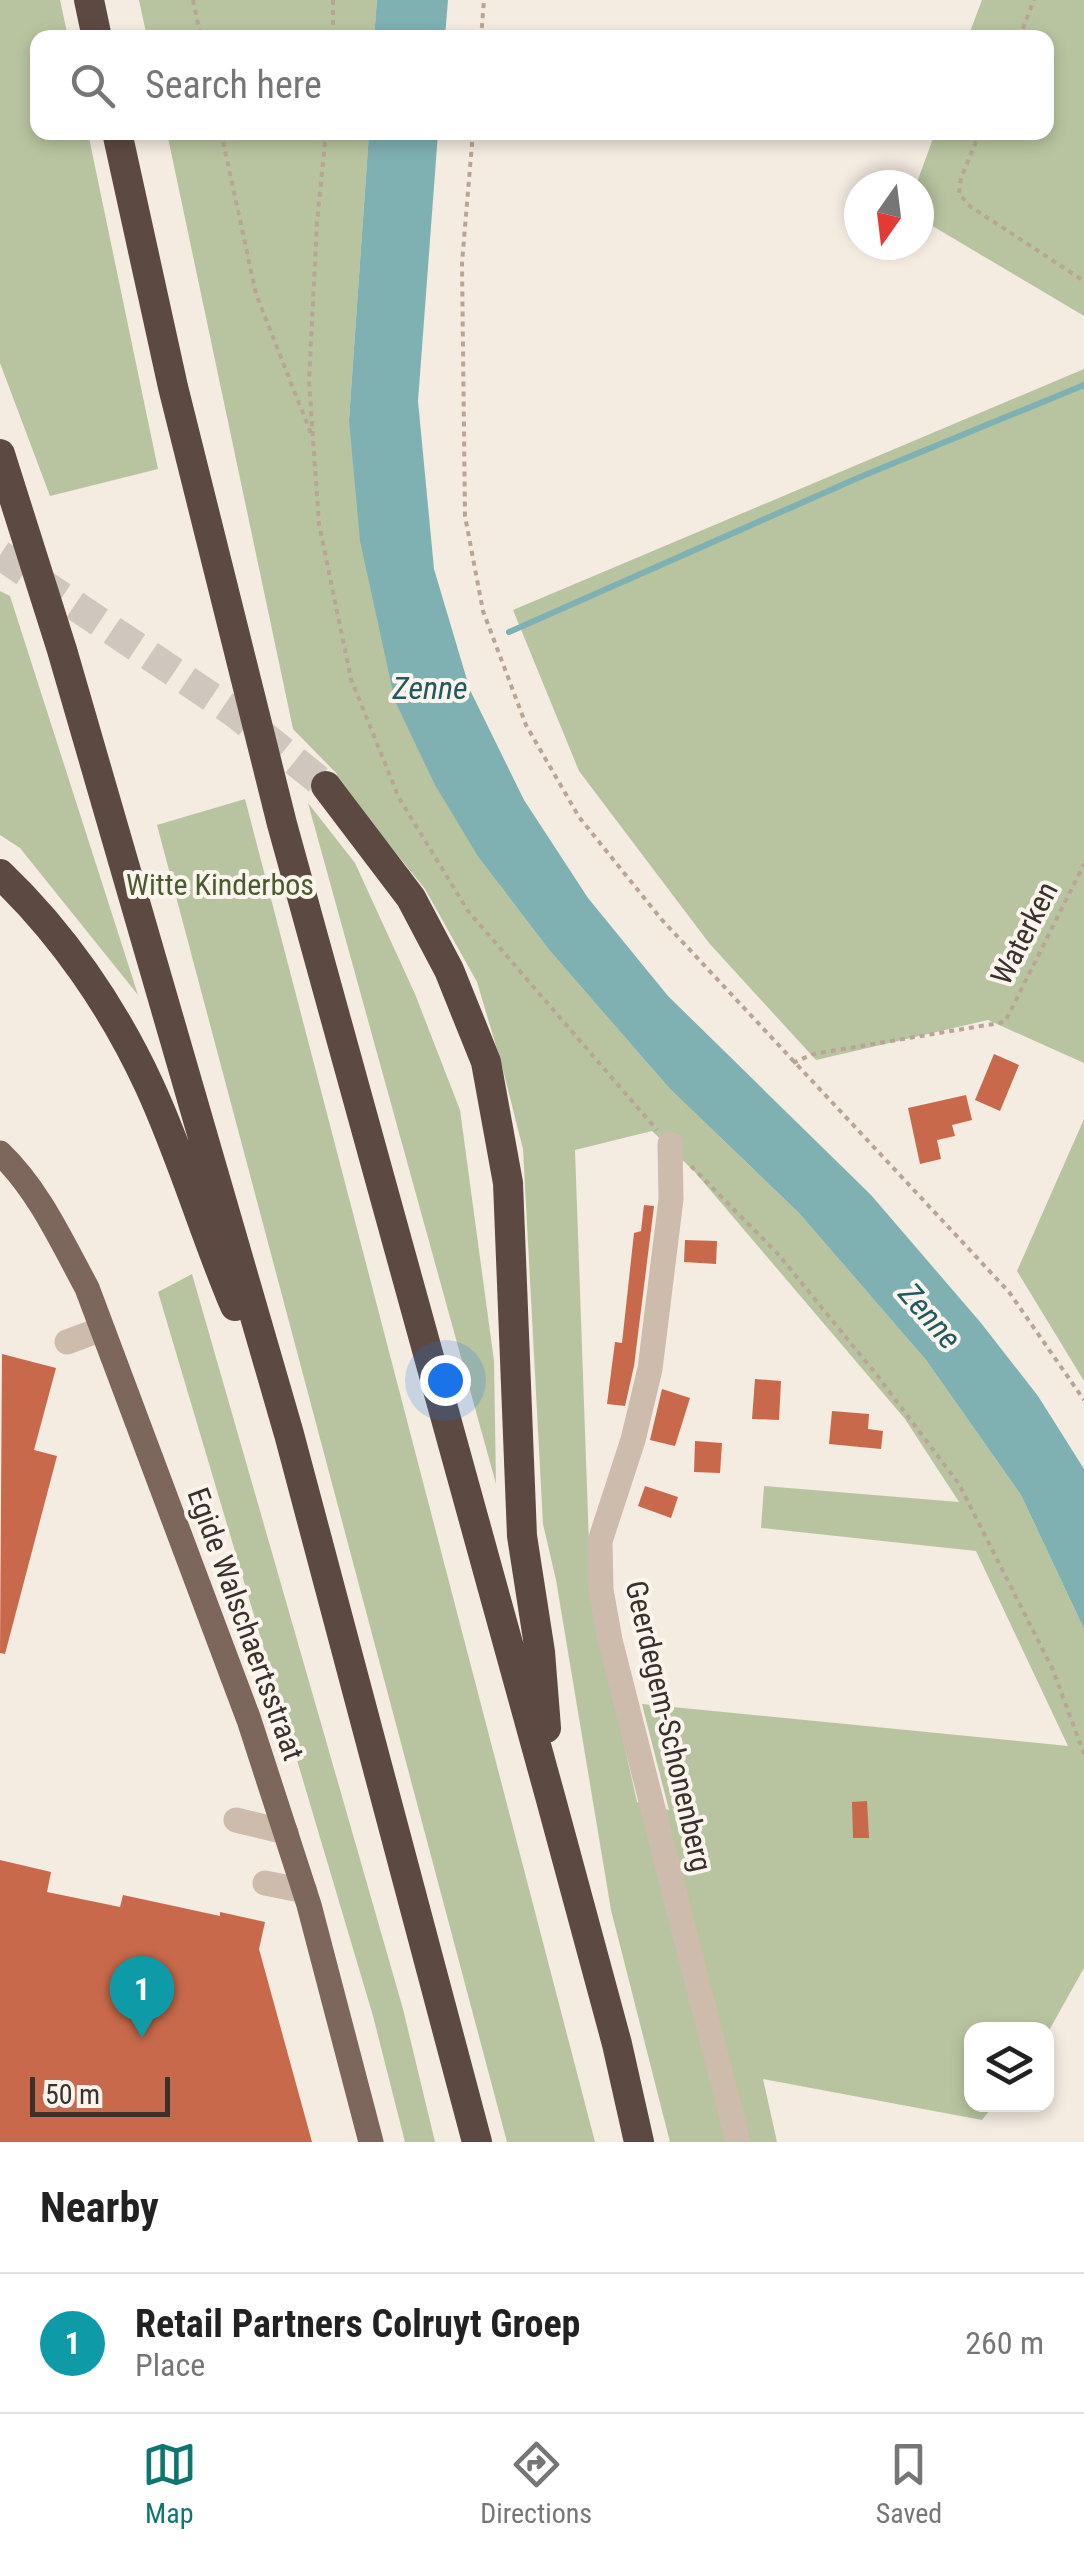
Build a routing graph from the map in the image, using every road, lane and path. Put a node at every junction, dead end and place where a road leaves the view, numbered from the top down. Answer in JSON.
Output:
{"nodes":[{"id":1,"x":89,"y":0,"type":"edge"},
{"id":2,"x":193,"y":0,"type":"edge"},
{"id":3,"x":333,"y":0,"type":"edge"},
{"id":4,"x":484,"y":0,"type":"edge"},
{"id":5,"x":1034,"y":0,"type":"edge"},
{"id":6,"x":95,"y":30,"type":"edge"},
{"id":7,"x":199,"y":30,"type":"edge"},
{"id":8,"x":333,"y":30,"type":"edge"},
{"id":9,"x":482,"y":30,"type":"edge"},
{"id":10,"x":1022,"y":30,"type":"edge"},
{"id":11,"x":119,"y":140,"type":"edge"},
{"id":12,"x":223,"y":140,"type":"edge"},
{"id":13,"x":325,"y":140,"type":"edge"},
{"id":14,"x":471,"y":140,"type":"edge"},
{"id":15,"x":977,"y":140,"type":"edge"},
{"id":16,"x":1084,"y":281,"type":"edge"},
{"id":17,"x":314,"y":440,"type":"junction"},
{"id":18,"x":0,"y":454,"type":"edge"},
{"id":19,"x":326,"y":786,"type":"tunnel mouth"},
{"id":20,"x":1084,"y":864,"type":"edge"},
{"id":21,"x":0,"y":874,"type":"edge"},
{"id":22,"x":793,"y":1064,"type":"junction"},
{"id":23,"x":670,"y":1144,"type":"junction"},
{"id":24,"x":0,"y":1153,"type":"edge"},
{"id":25,"x":102,"y":1329,"type":"junction"},
{"id":26,"x":67,"y":1342,"type":"dead end"},
{"id":27,"x":1084,"y":1400,"type":"edge"},
{"id":28,"x":289,"y":1434,"type":"junction"},
{"id":29,"x":1084,"y":1754,"type":"edge"},
{"id":30,"x":550,"y":1796,"type":"junction"},
{"id":31,"x":236,"y":1820,"type":"dead end"},
{"id":32,"x":286,"y":1832,"type":"junction"},
{"id":33,"x":265,"y":1883,"type":"dead end"},
{"id":34,"x":304,"y":1891,"type":"junction"},
{"id":35,"x":371,"y":2142,"type":"edge"},
{"id":36,"x":476,"y":2142,"type":"edge"},
{"id":37,"x":639,"y":2142,"type":"edge"},
{"id":38,"x":738,"y":2142,"type":"edge"}],
"edges":[{"from":1,"to":6,"type":"highway"},
{"from":2,"to":7,"type":"path"},
{"from":3,"to":8,"type":"path"},
{"from":4,"to":9,"type":"path"},
{"from":5,"to":10,"type":"path"},
{"from":11,"to":30,"type":"highway"},
{"from":12,"to":17,"type":"path"},
{"from":13,"to":17,"type":"path"},
{"from":14,"to":22,"type":"path"},
{"from":15,"to":16,"type":"path"},
{"from":17,"to":23,"type":"path"},
{"from":18,"to":28,"type":"highway"},
{"from":19,"to":30,"type":"highway"},
{"from":20,"to":22,"type":"path","name":"Waterken"},
{"from":21,"to":28,"type":"highway"},
{"from":22,"to":27,"type":"path"},
{"from":23,"to":29,"type":"path"},
{"from":23,"to":38,"type":"street","name":"Geerdegem-Schonenberg"},
{"from":24,"to":25,"type":"main road","name":"Egide Walschaertsstraat"},
{"from":25,"to":26,"type":"street"},
{"from":25,"to":32,"type":"main road","name":"Egide Walschaertsstraat"},
{"from":28,"to":36,"type":"highway"},
{"from":30,"to":37,"type":"highway"},
{"from":31,"to":32,"type":"street"},
{"from":32,"to":34,"type":"main road","name":"Egide Walschaertsstraat"},
{"from":33,"to":34,"type":"street"},
{"from":34,"to":35,"type":"main road","name":"Egide Walschaertsstraat"}]}
